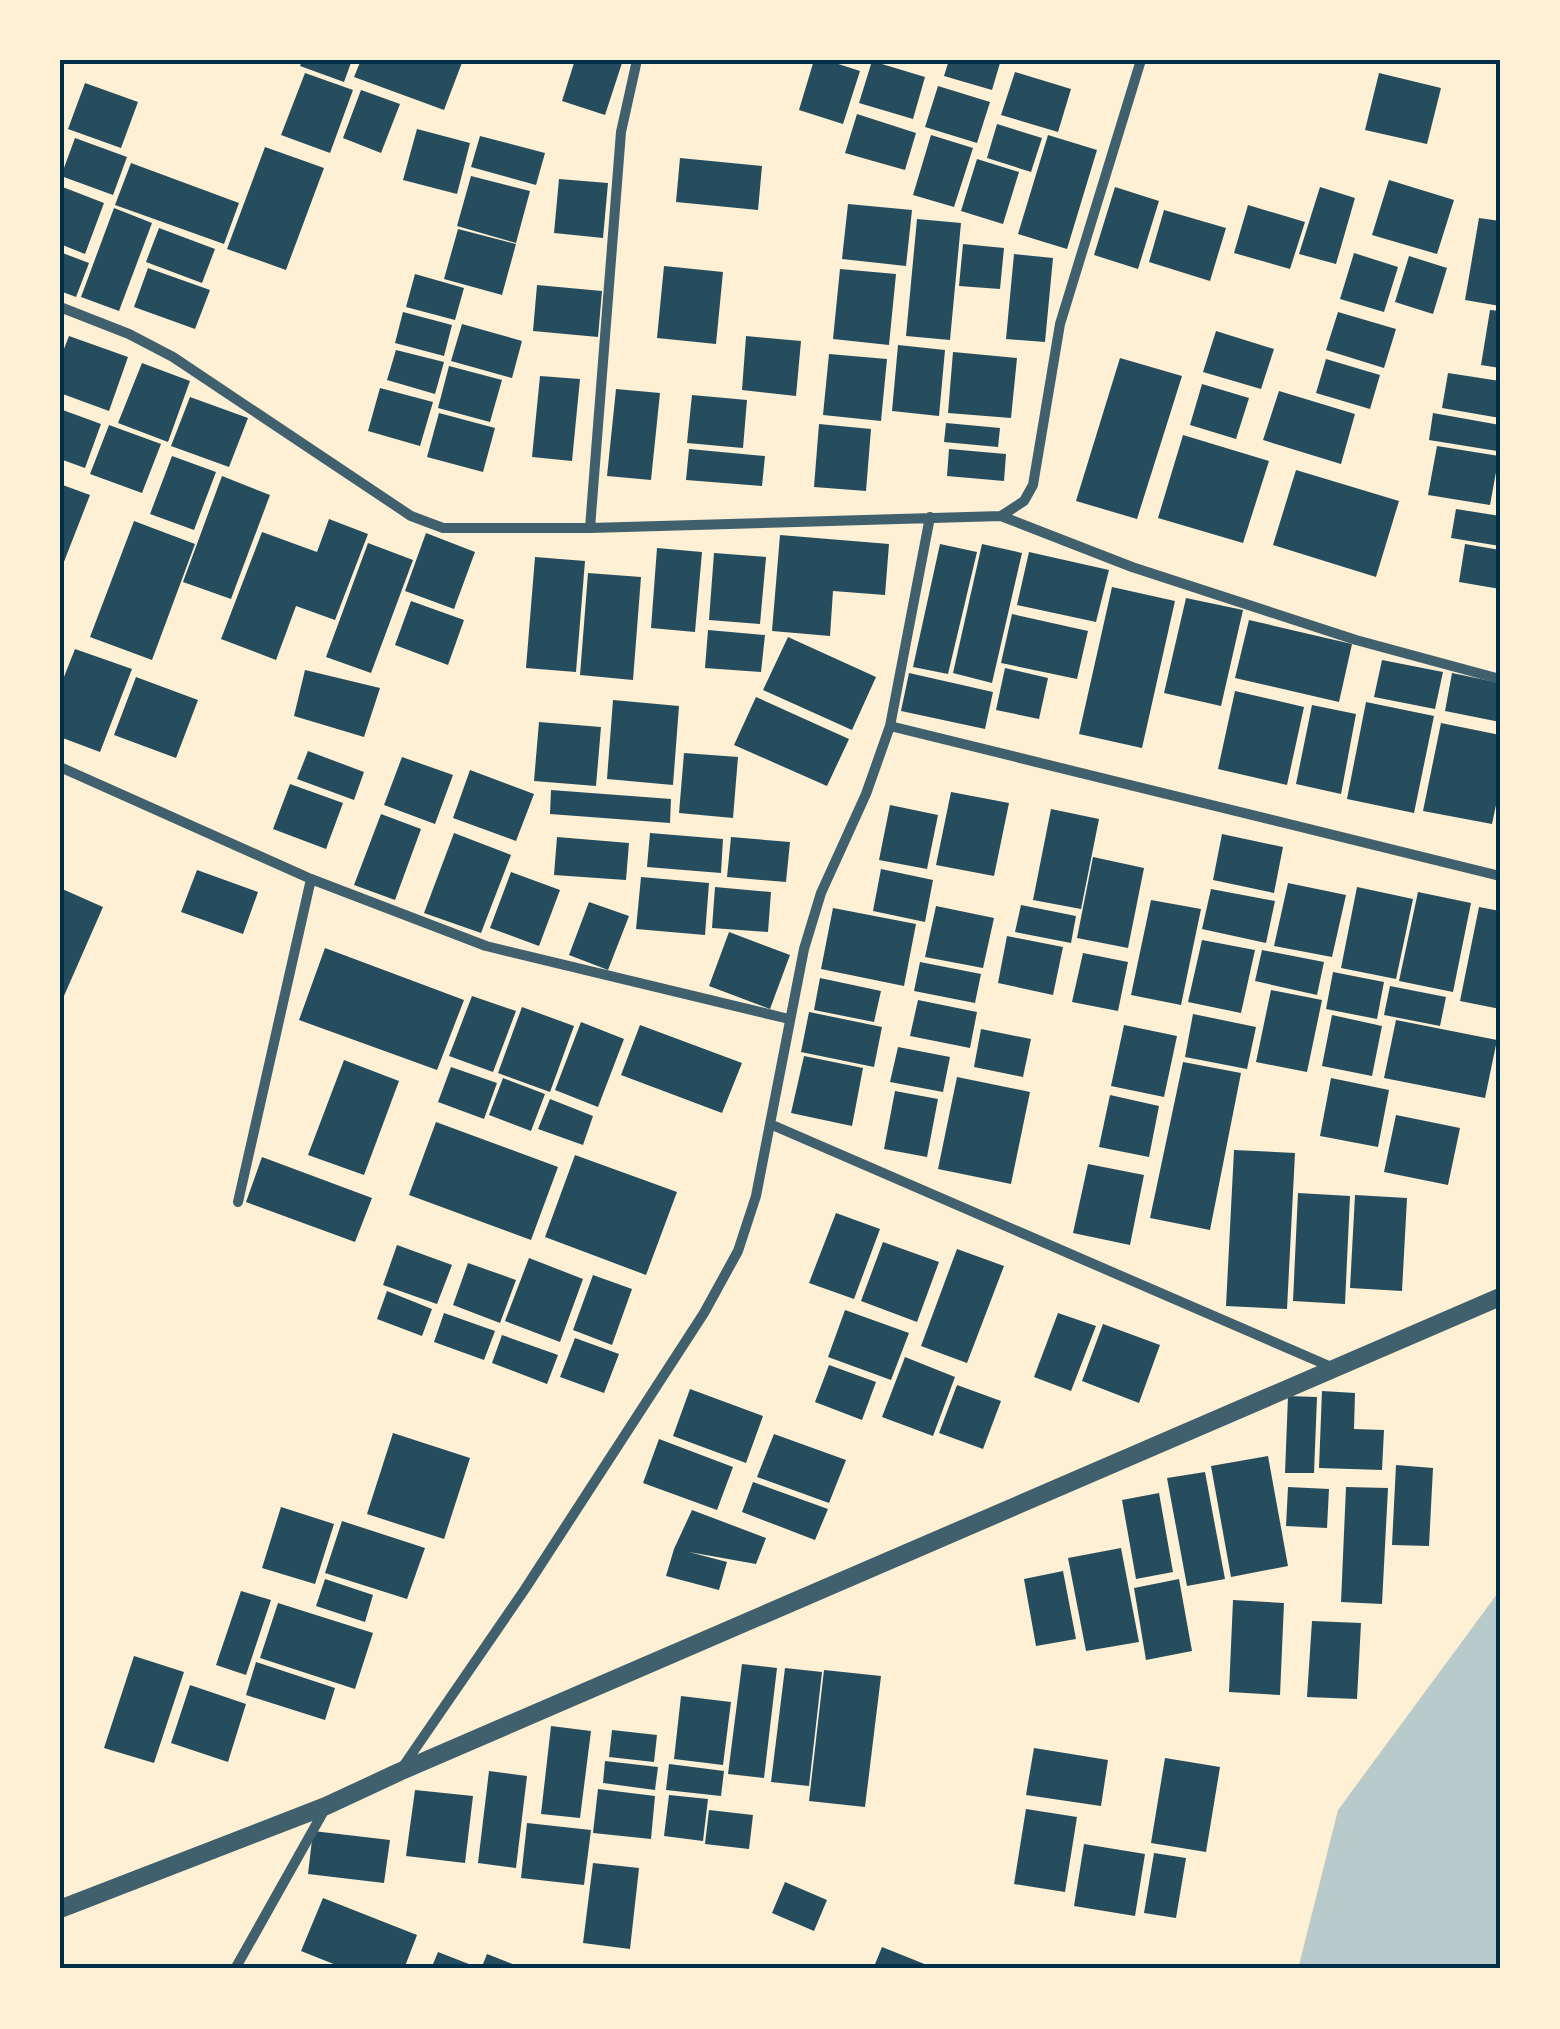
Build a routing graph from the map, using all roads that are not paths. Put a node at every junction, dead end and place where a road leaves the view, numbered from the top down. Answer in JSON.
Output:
{"nodes":[{"id":1,"x":637,"y":60,"type":"edge"},
{"id":2,"x":1141,"y":60,"type":"edge"},
{"id":3,"x":60,"y":308,"type":"edge"},
{"id":4,"x":1001,"y":516,"type":"junction"},
{"id":5,"x":930,"y":517,"type":"junction"},
{"id":6,"x":590,"y":528,"type":"junction"},
{"id":7,"x":1500,"y":679,"type":"edge"},
{"id":8,"x":890,"y":726,"type":"junction"},
{"id":9,"x":60,"y":768,"type":"edge"},
{"id":10,"x":1500,"y":876,"type":"edge"},
{"id":11,"x":311,"y":879,"type":"junction"},
{"id":12,"x":789,"y":1019,"type":"junction"},
{"id":13,"x":770,"y":1124,"type":"junction"},
{"id":14,"x":238,"y":1202,"type":"dead end"},
{"id":15,"x":1500,"y":1297,"type":"edge"},
{"id":16,"x":1336,"y":1369,"type":"junction"},
{"id":17,"x":399,"y":1772,"type":"junction"},
{"id":18,"x":326,"y":1806,"type":"junction"},
{"id":19,"x":60,"y":1909,"type":"edge"},
{"id":20,"x":234,"y":1969,"type":"edge"}],
"edges":[{"from":1,"to":6,"type":"street"},
{"from":2,"to":4,"type":"street"},
{"from":3,"to":6,"type":"street"},
{"from":4,"to":5,"type":"street"},
{"from":4,"to":7,"type":"street"},
{"from":5,"to":6,"type":"street"},
{"from":5,"to":8,"type":"street"},
{"from":8,"to":10,"type":"street"},
{"from":8,"to":12,"type":"street"},
{"from":9,"to":11,"type":"street"},
{"from":11,"to":12,"type":"street"},
{"from":11,"to":14,"type":"street"},
{"from":12,"to":13,"type":"street"},
{"from":13,"to":16,"type":"street"},
{"from":13,"to":17,"type":"street"},
{"from":15,"to":16,"type":"street"},
{"from":16,"to":17,"type":"street"},
{"from":17,"to":18,"type":"street"},
{"from":18,"to":19,"type":"street"},
{"from":18,"to":20,"type":"street"}]}
